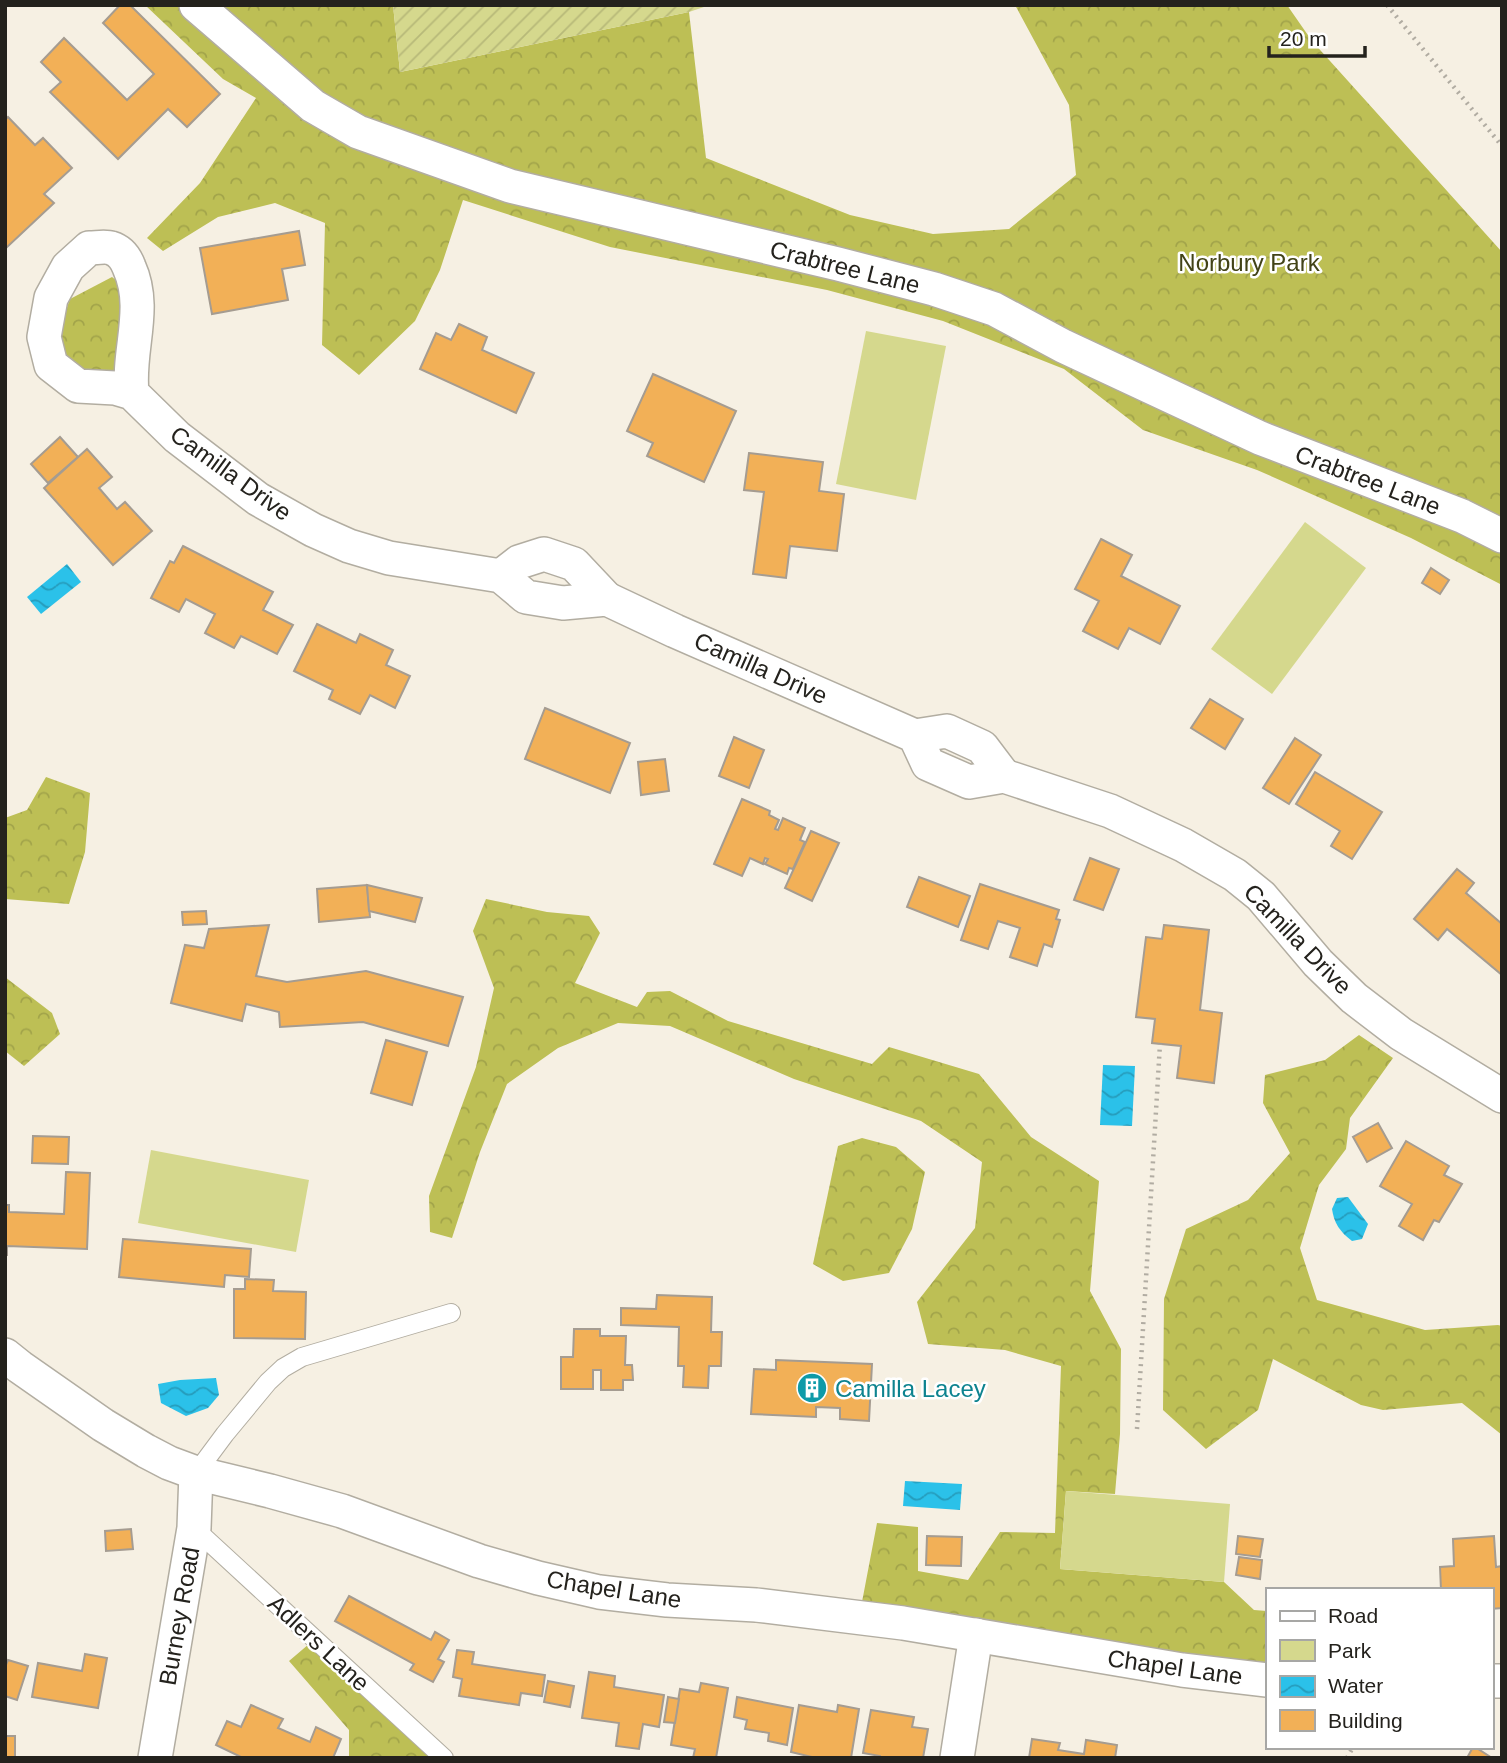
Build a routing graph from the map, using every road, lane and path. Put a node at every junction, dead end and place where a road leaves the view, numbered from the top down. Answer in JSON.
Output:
{"nodes":[{"id":1,"x":197,"y":5,"type":"edge"},
{"id":2,"x":1387,"y":5,"type":"edge"},
{"id":3,"x":1502,"y":146,"type":"edge"},
{"id":4,"x":132,"y":393,"type":"dead end"},
{"id":5,"x":1502,"y":536,"type":"edge"},
{"id":6,"x":501,"y":576,"type":"junction"},
{"id":7,"x":607,"y":599,"type":"junction"},
{"id":8,"x":1160,"y":1044,"type":"dead end"},
{"id":9,"x":1502,"y":1096,"type":"edge"},
{"id":10,"x":451,"y":1313,"type":"dead end"},
{"id":11,"x":5,"y":1355,"type":"edge"},
{"id":12,"x":1137,"y":1429,"type":"dead end"},
{"id":13,"x":196,"y":1473,"type":"junction"},
{"id":14,"x":194,"y":1528,"type":"junction"},
{"id":15,"x":976,"y":1635,"type":"junction"},
{"id":16,"x":1266,"y":1680,"type":"edge"},
{"id":17,"x":155,"y":1758,"type":"edge"},
{"id":18,"x":443,"y":1758,"type":"edge"},
{"id":19,"x":957,"y":1758,"type":"edge"}],
"edges":[{"from":1,"to":5,"type":"street","name":"Crabtree Lane"},
{"from":2,"to":3,"type":"path"},
{"from":4,"to":6,"type":"street","name":"Camilla Drive"},
{"from":6,"to":7,"type":"street","name":"Camilla Drive"},
{"from":6,"to":7,"type":"street","name":"Camilla Drive"},
{"from":7,"to":9,"type":"street","name":"Camilla Drive"},
{"from":8,"to":12,"type":"path"},
{"from":10,"to":13,"type":"lane"},
{"from":11,"to":13,"type":"street","name":"Chapel Lane"},
{"from":13,"to":14,"type":"street","name":"Burney Road"},
{"from":13,"to":15,"type":"street","name":"Chapel Lane"},
{"from":14,"to":17,"type":"street","name":"Burney Road"},
{"from":14,"to":18,"type":"lane","name":"Adlers Lane"},
{"from":15,"to":16,"type":"street","name":"Chapel Lane"},
{"from":15,"to":19,"type":"street"}]}
